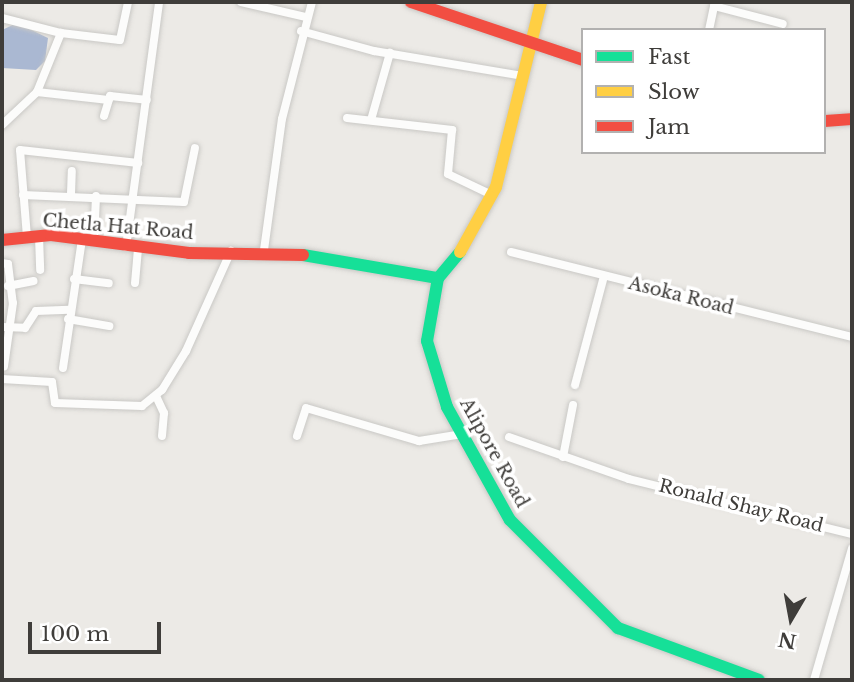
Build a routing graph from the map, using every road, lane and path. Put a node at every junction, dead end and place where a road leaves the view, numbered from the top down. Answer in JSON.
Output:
{"nodes":[{"id":1,"x":128,"y":2,"type":"edge"},
{"id":2,"x":159,"y":2,"type":"edge"},
{"id":3,"x":241,"y":2,"type":"edge"},
{"id":4,"x":312,"y":2,"type":"edge"},
{"id":5,"x":411,"y":2,"type":"edge"},
{"id":6,"x":541,"y":2,"type":"edge"},
{"id":7,"x":715,"y":4,"type":"edge"},
{"id":8,"x":306,"y":17,"type":"junction"},
{"id":9,"x":2,"y":18,"type":"edge"},
{"id":10,"x":783,"y":24,"type":"dead end"},
{"id":11,"x":709,"y":28,"type":"edge"},
{"id":12,"x":301,"y":31,"type":"junction"},
{"id":13,"x":61,"y":33,"type":"junction"},
{"id":14,"x":533,"y":43,"type":"junction"},
{"id":15,"x":390,"y":53,"type":"junction"},
{"id":16,"x":581,"y":59,"type":"edge"},
{"id":17,"x":524,"y":76,"type":"junction"},
{"id":18,"x":37,"y":92,"type":"junction"},
{"id":19,"x":108,"y":100,"type":"junction"},
{"id":20,"x":147,"y":100,"type":"junction"},
{"id":21,"x":104,"y":116,"type":"dead end"},
{"id":22,"x":347,"y":118,"type":"dead end"},
{"id":23,"x":852,"y":119,"type":"edge"},
{"id":24,"x":371,"y":120,"type":"junction"},
{"id":25,"x":826,"y":121,"type":"edge"},
{"id":26,"x":2,"y":125,"type":"edge"},
{"id":27,"x":195,"y":148,"type":"dead end"},
{"id":28,"x":138,"y":163,"type":"junction"},
{"id":29,"x":72,"y":171,"type":"dead end"},
{"id":30,"x":71,"y":194,"type":"junction"},
{"id":31,"x":23,"y":195,"type":"junction"},
{"id":32,"x":492,"y":195,"type":"junction"},
{"id":33,"x":96,"y":196,"type":"junction"},
{"id":34,"x":133,"y":197,"type":"junction"},
{"id":35,"x":33,"y":237,"type":"junction"},
{"id":36,"x":2,"y":240,"type":"edge"},
{"id":37,"x":88,"y":241,"type":"junction"},
{"id":38,"x":132,"y":248,"type":"junction"},
{"id":39,"x":264,"y":250,"type":"junction"},
{"id":40,"x":230,"y":251,"type":"junction"},
{"id":41,"x":511,"y":252,"type":"dead end"},
{"id":42,"x":2,"y":263,"type":"edge"},
{"id":43,"x":40,"y":270,"type":"dead end"},
{"id":44,"x":604,"y":276,"type":"junction"},
{"id":45,"x":438,"y":278,"type":"junction"},
{"id":46,"x":74,"y":279,"type":"junction"},
{"id":47,"x":34,"y":281,"type":"dead end"},
{"id":48,"x":109,"y":283,"type":"dead end"},
{"id":49,"x":135,"y":283,"type":"dead end"},
{"id":50,"x":9,"y":286,"type":"junction"},
{"id":51,"x":68,"y":314,"type":"junction"},
{"id":52,"x":109,"y":326,"type":"dead end"},
{"id":53,"x":5,"y":327,"type":"edge"},
{"id":54,"x":852,"y":337,"type":"edge"},
{"id":55,"x":4,"y":366,"type":"dead end"},
{"id":56,"x":63,"y":368,"type":"dead end"},
{"id":57,"x":2,"y":379,"type":"edge"},
{"id":58,"x":575,"y":385,"type":"dead end"},
{"id":59,"x":156,"y":396,"type":"junction"},
{"id":60,"x":573,"y":405,"type":"dead end"},
{"id":61,"x":462,"y":434,"type":"junction"},
{"id":62,"x":162,"y":436,"type":"dead end"},
{"id":63,"x":297,"y":436,"type":"dead end"},
{"id":64,"x":509,"y":437,"type":"dead end"},
{"id":65,"x":563,"y":457,"type":"junction"},
{"id":66,"x":852,"y":534,"type":"edge"},
{"id":67,"x":852,"y":548,"type":"edge"},
{"id":68,"x":848,"y":578,"type":"edge"},
{"id":69,"x":759,"y":680,"type":"edge"},
{"id":70,"x":814,"y":680,"type":"edge"}],
"edges":[{"from":1,"to":13,"type":"street"},
{"from":2,"to":20,"type":"street"},
{"from":3,"to":8,"type":"street"},
{"from":4,"to":8,"type":"street"},
{"from":5,"to":14,"type":"main road"},
{"from":6,"to":14,"type":"main road"},
{"from":7,"to":10,"type":"street"},
{"from":7,"to":11,"type":"street"},
{"from":8,"to":12,"type":"street"},
{"from":9,"to":13,"type":"street"},
{"from":12,"to":15,"type":"street"},
{"from":12,"to":39,"type":"street"},
{"from":13,"to":18,"type":"street"},
{"from":14,"to":16,"type":"main road"},
{"from":14,"to":17,"type":"main road"},
{"from":15,"to":17,"type":"street"},
{"from":15,"to":24,"type":"street"},
{"from":17,"to":32,"type":"main road"},
{"from":18,"to":19,"type":"street"},
{"from":18,"to":26,"type":"street"},
{"from":19,"to":20,"type":"street"},
{"from":19,"to":21,"type":"street"},
{"from":20,"to":28,"type":"street"},
{"from":22,"to":24,"type":"street"},
{"from":23,"to":25,"type":"main road"},
{"from":24,"to":32,"type":"street"},
{"from":27,"to":34,"type":"street"},
{"from":28,"to":31,"type":"street"},
{"from":28,"to":34,"type":"street"},
{"from":29,"to":30,"type":"street"},
{"from":30,"to":31,"type":"street"},
{"from":30,"to":33,"type":"street"},
{"from":31,"to":35,"type":"street"},
{"from":32,"to":45,"type":"main road"},
{"from":33,"to":34,"type":"street"},
{"from":33,"to":37,"type":"street"},
{"from":34,"to":38,"type":"street"},
{"from":35,"to":36,"type":"main road","name":"Chetla Hat Road"},
{"from":35,"to":37,"type":"main road","name":"Chetla Hat Road"},
{"from":35,"to":43,"type":"street"},
{"from":37,"to":38,"type":"main road","name":"Chetla Hat Road"},
{"from":37,"to":46,"type":"street"},
{"from":38,"to":40,"type":"main road","name":"Chetla Hat Road"},
{"from":38,"to":49,"type":"street"},
{"from":39,"to":40,"type":"main road","name":"Chetla Hat Road"},
{"from":39,"to":45,"type":"main road","name":"Chetla Hat Road"},
{"from":40,"to":59,"type":"street"},
{"from":41,"to":44,"type":"street","name":"Asoka Road"},
{"from":42,"to":50,"type":"street"},
{"from":44,"to":54,"type":"street","name":"Asoka Road"},
{"from":44,"to":58,"type":"street"},
{"from":45,"to":61,"type":"main road","name":"Alipore Road"},
{"from":46,"to":48,"type":"street"},
{"from":46,"to":51,"type":"street"},
{"from":47,"to":50,"type":"street"},
{"from":50,"to":53,"type":"street"},
{"from":51,"to":52,"type":"street"},
{"from":51,"to":53,"type":"street"},
{"from":51,"to":56,"type":"street"},
{"from":53,"to":55,"type":"street"},
{"from":57,"to":59,"type":"street"},
{"from":59,"to":62,"type":"street"},
{"from":60,"to":65,"type":"street"},
{"from":61,"to":63,"type":"street"},
{"from":61,"to":69,"type":"main road","name":"Alipore Road"},
{"from":64,"to":65,"type":"street","name":"Ronald Shay Road"},
{"from":65,"to":66,"type":"street","name":"Ronald Shay Road"},
{"from":67,"to":68,"type":"street"},
{"from":68,"to":70,"type":"street"}]}
